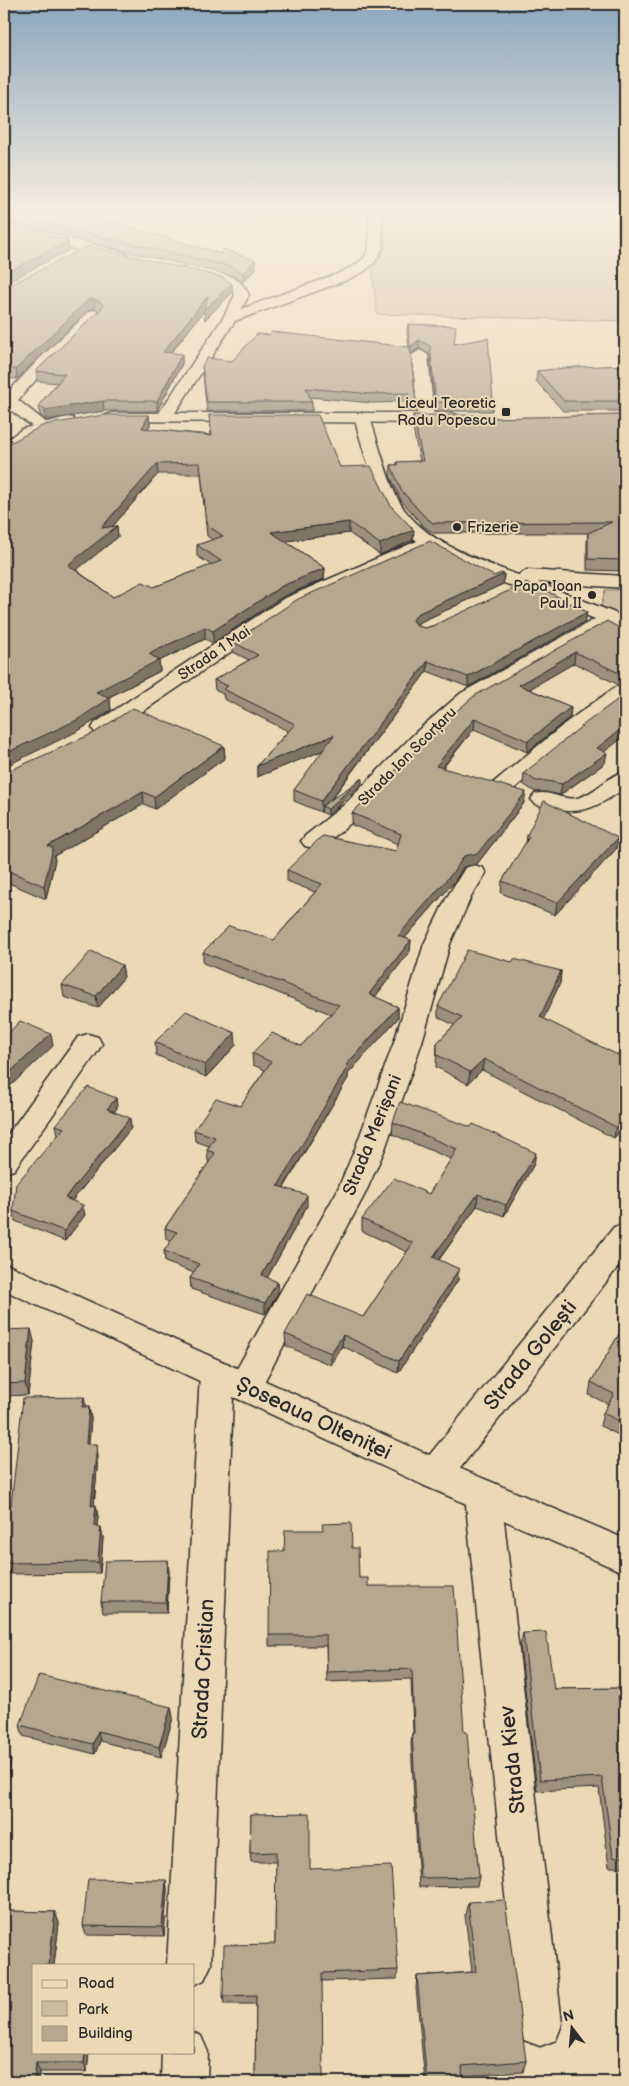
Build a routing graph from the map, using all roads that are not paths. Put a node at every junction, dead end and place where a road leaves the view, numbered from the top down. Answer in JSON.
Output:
{"nodes":[{"id":1,"x":234,"y":310,"type":"edge"},
{"id":2,"x":251,"y":310,"type":"edge"},
{"id":3,"x":95,"y":314,"type":"edge"},
{"id":4,"x":230,"y":318,"type":"junction"},
{"id":5,"x":420,"y":355,"type":"edge"},
{"id":6,"x":6,"y":400,"type":"edge"},
{"id":7,"x":165,"y":416,"type":"junction"},
{"id":8,"x":362,"y":418,"type":"junction"},
{"id":9,"x":426,"y":418,"type":"junction"},
{"id":10,"x":464,"y":418,"type":"edge"},
{"id":11,"x":44,"y":427,"type":"junction"},
{"id":12,"x":4,"y":450,"type":"edge"},
{"id":13,"x":431,"y":542,"type":"junction"},
{"id":14,"x":499,"y":574,"type":"junction"},
{"id":15,"x":625,"y":582,"type":"edge"},
{"id":16,"x":525,"y":584,"type":"junction"},
{"id":17,"x":500,"y":596,"type":"edge"},
{"id":18,"x":618,"y":622,"type":"edge"},
{"id":19,"x":625,"y":691,"type":"edge"},
{"id":20,"x":87,"y":738,"type":"edge"},
{"id":21,"x":625,"y":778,"type":"edge"},
{"id":22,"x":502,"y":787,"type":"edge"},
{"id":23,"x":543,"y":799,"type":"edge"},
{"id":24,"x":313,"y":841,"type":"dead end"},
{"id":25,"x":474,"y":873,"type":"dead end"},
{"id":26,"x":88,"y":1044,"type":"dead end"},
{"id":27,"x":4,"y":1162,"type":"edge"},
{"id":28,"x":625,"y":1236,"type":"edge"},
{"id":29,"x":4,"y":1276,"type":"edge"},
{"id":30,"x":231,"y":1380,"type":"junction"},
{"id":31,"x":435,"y":1474,"type":"junction"},
{"id":32,"x":483,"y":1495,"type":"junction"},
{"id":33,"x":625,"y":1556,"type":"edge"},
{"id":34,"x":189,"y":1964,"type":"edge"},
{"id":35,"x":540,"y":2024,"type":"dead end"},
{"id":36,"x":185,"y":2054,"type":"edge"},
{"id":37,"x":184,"y":2082,"type":"edge"}],
"edges":[{"from":1,"to":4,"type":"street"},
{"from":2,"to":4,"type":"street"},
{"from":3,"to":6,"type":"street"},
{"from":4,"to":7,"type":"street"},
{"from":5,"to":9,"type":"street"},
{"from":6,"to":11,"type":"street"},
{"from":7,"to":8,"type":"street"},
{"from":7,"to":11,"type":"street"},
{"from":8,"to":9,"type":"street"},
{"from":8,"to":13,"type":"street","name":"Strada Ion Scorțaru"},
{"from":9,"to":10,"type":"street"},
{"from":11,"to":12,"type":"street"},
{"from":13,"to":14,"type":"street","name":"Strada Ion Scorțaru"},
{"from":13,"to":20,"type":"street","name":"Strada 1 Mai"},
{"from":14,"to":15,"type":"street","name":"Strada Ion Scorțaru"},
{"from":14,"to":16,"type":"street","name":"Strada Ion Scorțaru"},
{"from":16,"to":17,"type":"street"},
{"from":16,"to":18,"type":"street","name":"Strada Ion Scorțaru"},
{"from":18,"to":24,"type":"street","name":"Strada Ion Scorțaru"},
{"from":19,"to":22,"type":"street"},
{"from":21,"to":23,"type":"street"},
{"from":25,"to":30,"type":"street","name":"Strada Merișani"},
{"from":26,"to":27,"type":"street"},
{"from":28,"to":31,"type":"street","name":"Strada Golești"},
{"from":29,"to":30,"type":"street","name":"Șoseaua Olteniței"},
{"from":30,"to":31,"type":"street","name":"Șoseaua Olteniței"},
{"from":30,"to":34,"type":"street","name":"Strada Cristian"},
{"from":31,"to":32,"type":"street","name":"Șoseaua Olteniței"},
{"from":32,"to":33,"type":"street","name":"Șoseaua Olteniței"},
{"from":32,"to":35,"type":"street","name":"Strada Kiev"},
{"from":36,"to":37,"type":"street"}]}
